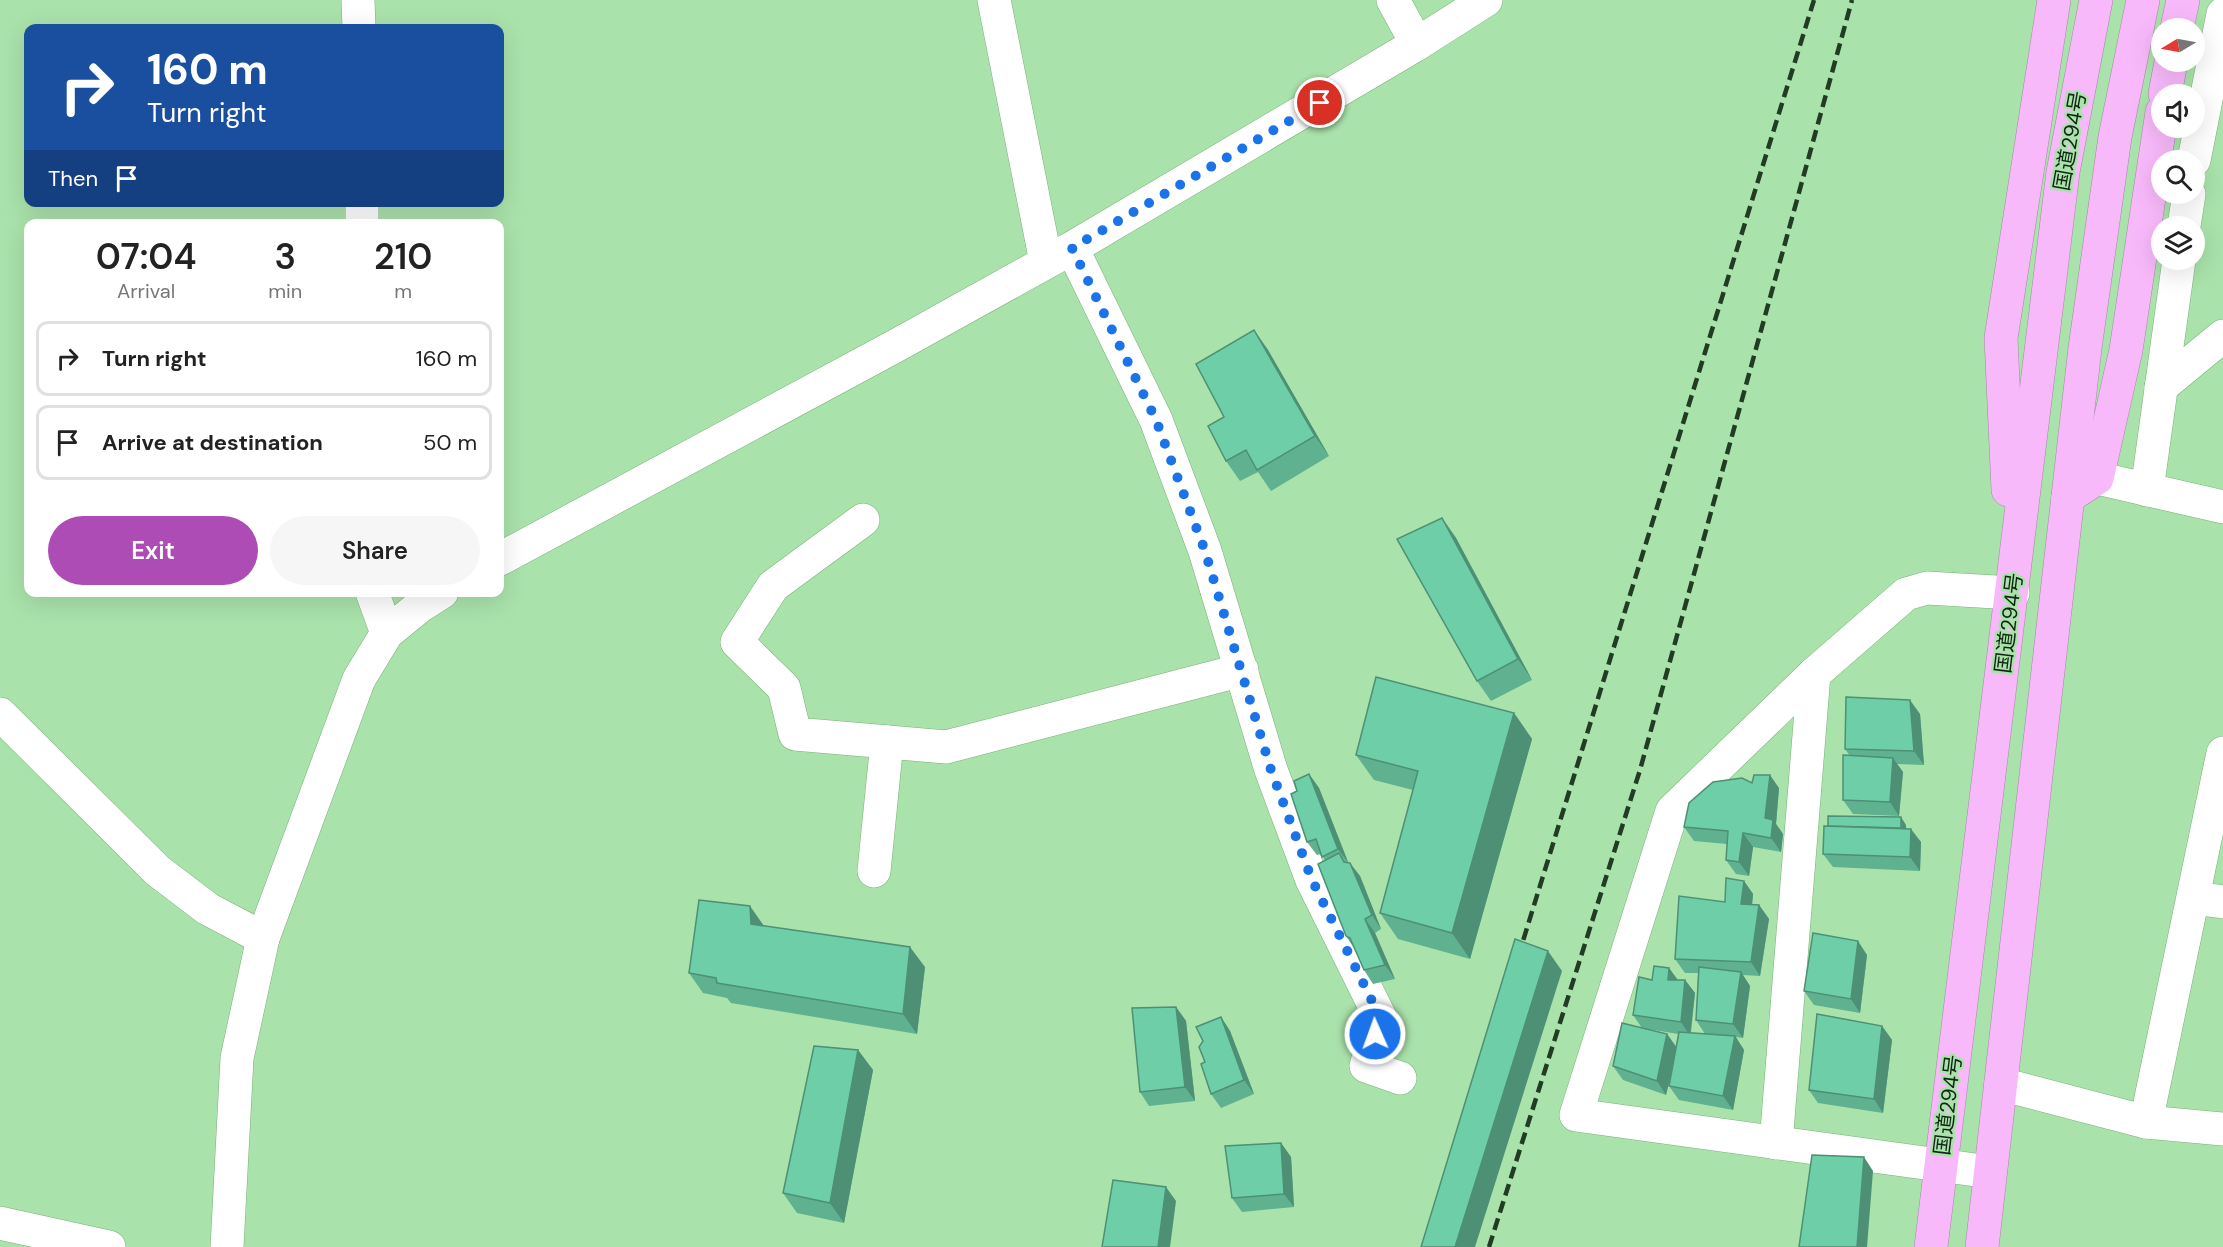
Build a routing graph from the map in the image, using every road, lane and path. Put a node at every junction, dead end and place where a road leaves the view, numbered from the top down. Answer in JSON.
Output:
{"nodes":[{"id":1,"x":358,"y":0,"type":"edge"},
{"id":2,"x":994,"y":0,"type":"edge"},
{"id":3,"x":1393,"y":0,"type":"edge"},
{"id":4,"x":1486,"y":0,"type":"edge"},
{"id":5,"x":2054,"y":0,"type":"edge"},
{"id":6,"x":2096,"y":0,"type":"edge"},
{"id":7,"x":2143,"y":0,"type":"edge"},
{"id":8,"x":2183,"y":0,"type":"edge"},
{"id":9,"x":2223,"y":14,"type":"edge"},
{"id":10,"x":2179,"y":18,"type":"edge"},
{"id":11,"x":359,"y":24,"type":"edge"},
{"id":12,"x":1417,"y":44,"type":"junction"},
{"id":13,"x":2215,"y":95,"type":"edge"},
{"id":14,"x":2158,"y":138,"type":"edge"},
{"id":15,"x":2197,"y":150,"type":"edge"},
{"id":16,"x":1059,"y":255,"type":"junction"},
{"id":17,"x":2178,"y":270,"type":"edge"},
{"id":18,"x":2223,"y":336,"type":"edge"},
{"id":19,"x":2161,"y":387,"type":"junction"},
{"id":20,"x":2097,"y":478,"type":"junction"},
{"id":21,"x":2147,"y":490,"type":"junction"},
{"id":22,"x":2068,"y":496,"type":"junction"},
{"id":23,"x":2223,"y":507,"type":"edge"},
{"id":24,"x":863,"y":520,"type":"dead end"},
{"id":25,"x":504,"y":557,"type":"edge"},
{"id":26,"x":2013,"y":593,"type":"junction"},
{"id":27,"x":374,"y":597,"type":"edge"},
{"id":28,"x":434,"y":597,"type":"edge"},
{"id":29,"x":387,"y":633,"type":"junction"},
{"id":30,"x":1242,"y":670,"type":"junction"},
{"id":31,"x":1814,"y":674,"type":"junction"},
{"id":32,"x":0,"y":714,"type":"edge"},
{"id":33,"x":887,"y":742,"type":"junction"},
{"id":34,"x":2223,"y":753,"type":"edge"},
{"id":35,"x":874,"y":871,"type":"dead end"},
{"id":36,"x":2208,"y":900,"type":"edge"},
{"id":37,"x":263,"y":938,"type":"junction"},
{"id":38,"x":1400,"y":1078,"type":"dead end"},
{"id":39,"x":2001,"y":1084,"type":"junction"},
{"id":40,"x":2146,"y":1122,"type":"junction"},
{"id":41,"x":2223,"y":1129,"type":"edge"},
{"id":42,"x":1776,"y":1143,"type":"junction"},
{"id":43,"x":1941,"y":1165,"type":"junction"},
{"id":44,"x":1990,"y":1172,"type":"junction"},
{"id":45,"x":0,"y":1223,"type":"edge"},
{"id":46,"x":109,"y":1247,"type":"edge"},
{"id":47,"x":227,"y":1247,"type":"edge"},
{"id":48,"x":1931,"y":1247,"type":"edge"},
{"id":49,"x":1982,"y":1247,"type":"edge"}],
"edges":[{"from":1,"to":11,"type":"street"},
{"from":2,"to":16,"type":"street"},
{"from":3,"to":12,"type":"street"},
{"from":4,"to":12,"type":"street"},
{"from":5,"to":26,"type":"highway"},
{"from":6,"to":26,"type":"highway","name":"国道294号"},
{"from":7,"to":22,"type":"highway","name":"国道294号"},
{"from":8,"to":10,"type":"highway"},
{"from":9,"to":13,"type":"street"},
{"from":12,"to":16,"type":"street"},
{"from":13,"to":15,"type":"street"},
{"from":14,"to":20,"type":"highway"},
{"from":16,"to":25,"type":"street"},
{"from":16,"to":30,"type":"street"},
{"from":17,"to":19,"type":"street"},
{"from":18,"to":19,"type":"street"},
{"from":19,"to":21,"type":"street"},
{"from":20,"to":21,"type":"street"},
{"from":20,"to":22,"type":"highway"},
{"from":21,"to":23,"type":"street"},
{"from":22,"to":39,"type":"highway","name":"国道294号"},
{"from":24,"to":33,"type":"street"},
{"from":26,"to":31,"type":"street"},
{"from":26,"to":43,"type":"highway","name":"国道294号"},
{"from":27,"to":29,"type":"street"},
{"from":28,"to":29,"type":"street"},
{"from":29,"to":37,"type":"street"},
{"from":30,"to":33,"type":"street"},
{"from":30,"to":38,"type":"street"},
{"from":31,"to":42,"type":"street"},
{"from":31,"to":42,"type":"street"},
{"from":32,"to":37,"type":"street"},
{"from":33,"to":35,"type":"street"},
{"from":34,"to":36,"type":"street"},
{"from":36,"to":40,"type":"street"},
{"from":37,"to":47,"type":"street"},
{"from":39,"to":40,"type":"street"},
{"from":39,"to":44,"type":"highway","name":"国道294号"},
{"from":40,"to":41,"type":"street"},
{"from":42,"to":43,"type":"street"},
{"from":43,"to":44,"type":"street"},
{"from":43,"to":48,"type":"highway","name":"国道294号"},
{"from":44,"to":49,"type":"highway","name":"国道294号"},
{"from":45,"to":46,"type":"street"}]}
